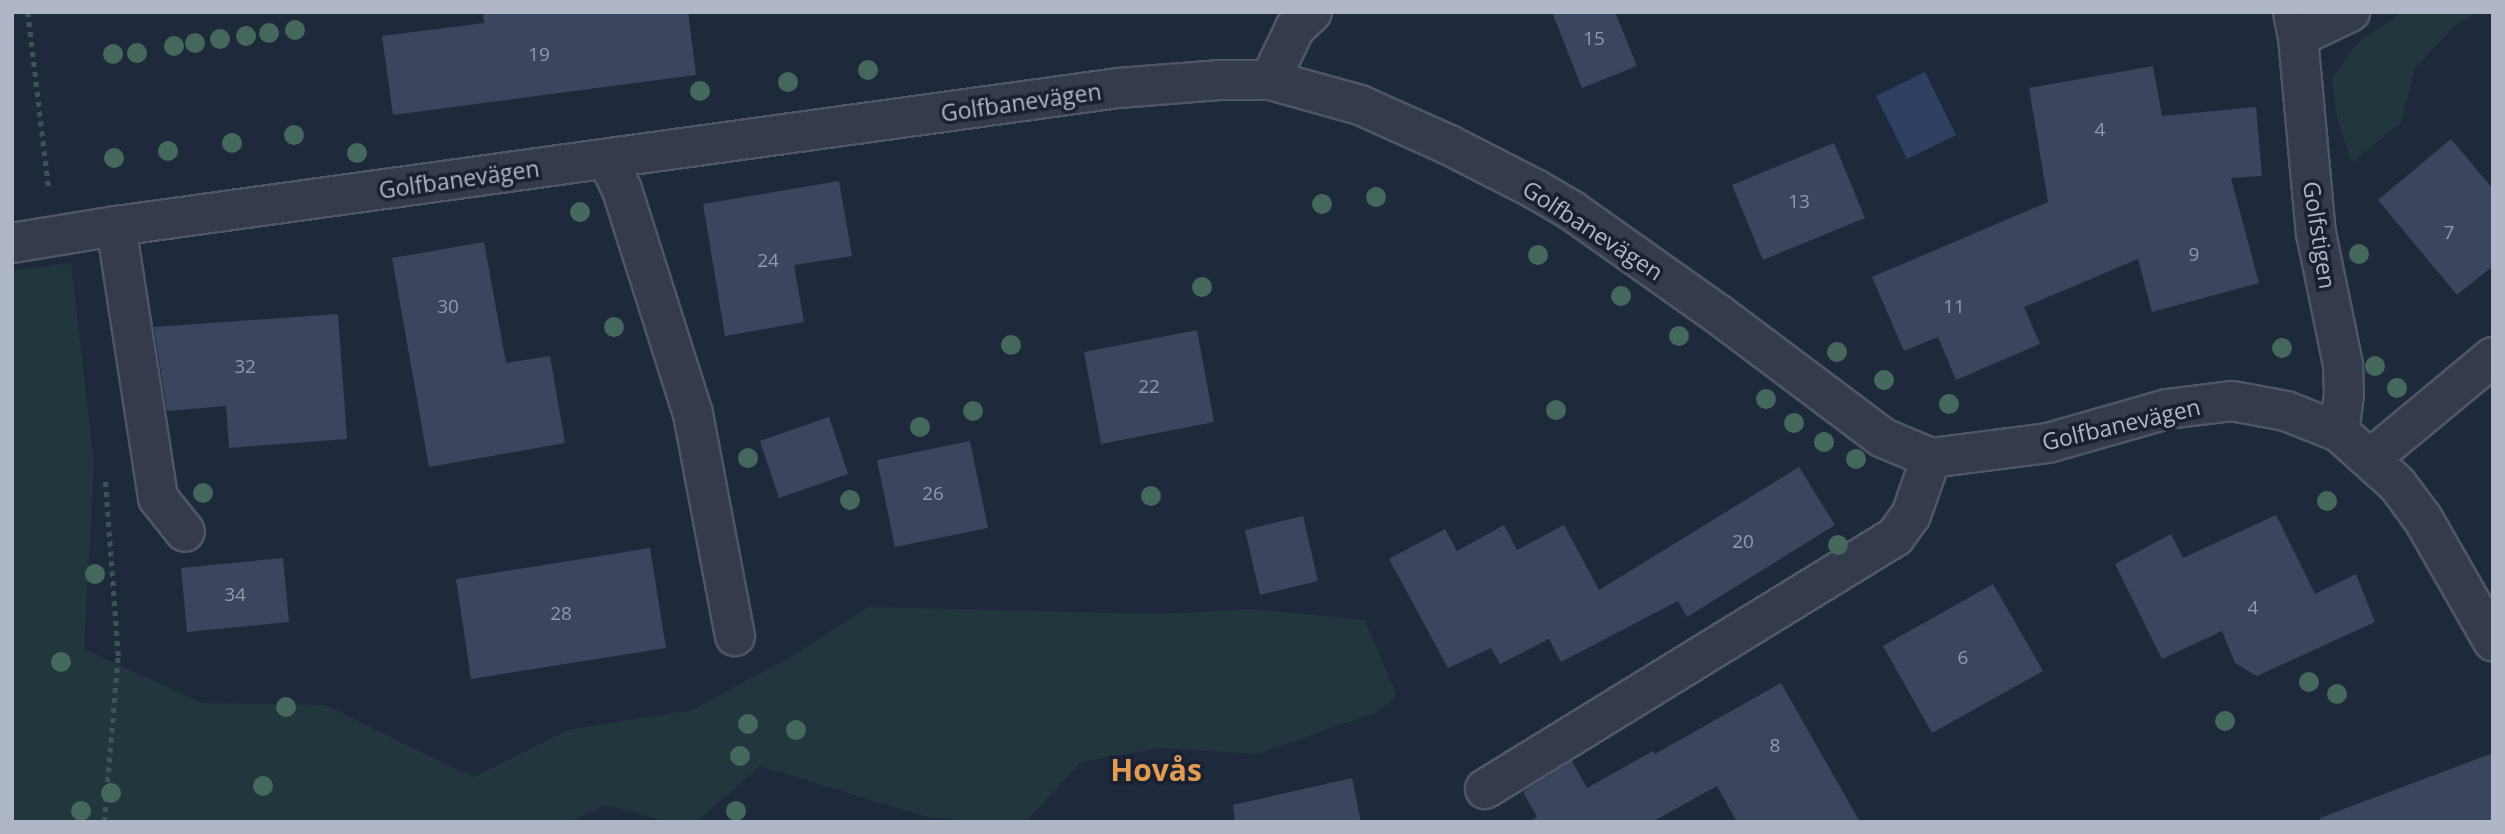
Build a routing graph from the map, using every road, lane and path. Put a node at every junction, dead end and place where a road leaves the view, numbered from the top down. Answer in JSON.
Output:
{"nodes":[{"id":1,"x":29,"y":12,"type":"edge"},
{"id":2,"x":1312,"y":12,"type":"edge"},
{"id":3,"x":2350,"y":12,"type":"edge"},
{"id":4,"x":2295,"y":24,"type":"edge"},
{"id":5,"x":1270,"y":80,"type":"junction"},
{"id":6,"x":607,"y":159,"type":"junction"},
{"id":7,"x":116,"y":226,"type":"junction"},
{"id":8,"x":54,"y":237,"type":"junction"},
{"id":9,"x":12,"y":243,"type":"edge"},
{"id":10,"x":2493,"y":357,"type":"edge"},
{"id":11,"x":2339,"y":432,"type":"junction"},
{"id":12,"x":1931,"y":458,"type":"junction"},
{"id":13,"x":2370,"y":459,"type":"junction"},
{"id":14,"x":105,"y":465,"type":"dead end"},
{"id":15,"x":185,"y":532,"type":"dead end"},
{"id":16,"x":735,"y":636,"type":"dead end"},
{"id":17,"x":2493,"y":641,"type":"edge"},
{"id":18,"x":1485,"y":789,"type":"dead end"},
{"id":19,"x":104,"y":822,"type":"edge"}],
"edges":[{"from":1,"to":8,"type":"path"},
{"from":2,"to":5,"type":"street"},
{"from":3,"to":4,"type":"street","name":"Golfstigen"},
{"from":4,"to":11,"type":"street","name":"Golfstigen"},
{"from":5,"to":6,"type":"street","name":"Golfbanevägen"},
{"from":5,"to":12,"type":"street","name":"Golfbanevägen"},
{"from":6,"to":7,"type":"street","name":"Golfbanevägen"},
{"from":6,"to":16,"type":"street"},
{"from":7,"to":8,"type":"street","name":"Golfbanevägen"},
{"from":7,"to":15,"type":"street"},
{"from":8,"to":9,"type":"street","name":"Golfbanevägen"},
{"from":10,"to":13,"type":"street"},
{"from":11,"to":12,"type":"street","name":"Golfbanevägen"},
{"from":11,"to":13,"type":"street","name":"Golfbanevägen"},
{"from":12,"to":18,"type":"street"},
{"from":13,"to":17,"type":"street","name":"Golfbanevägen"},
{"from":14,"to":19,"type":"path"}]}
